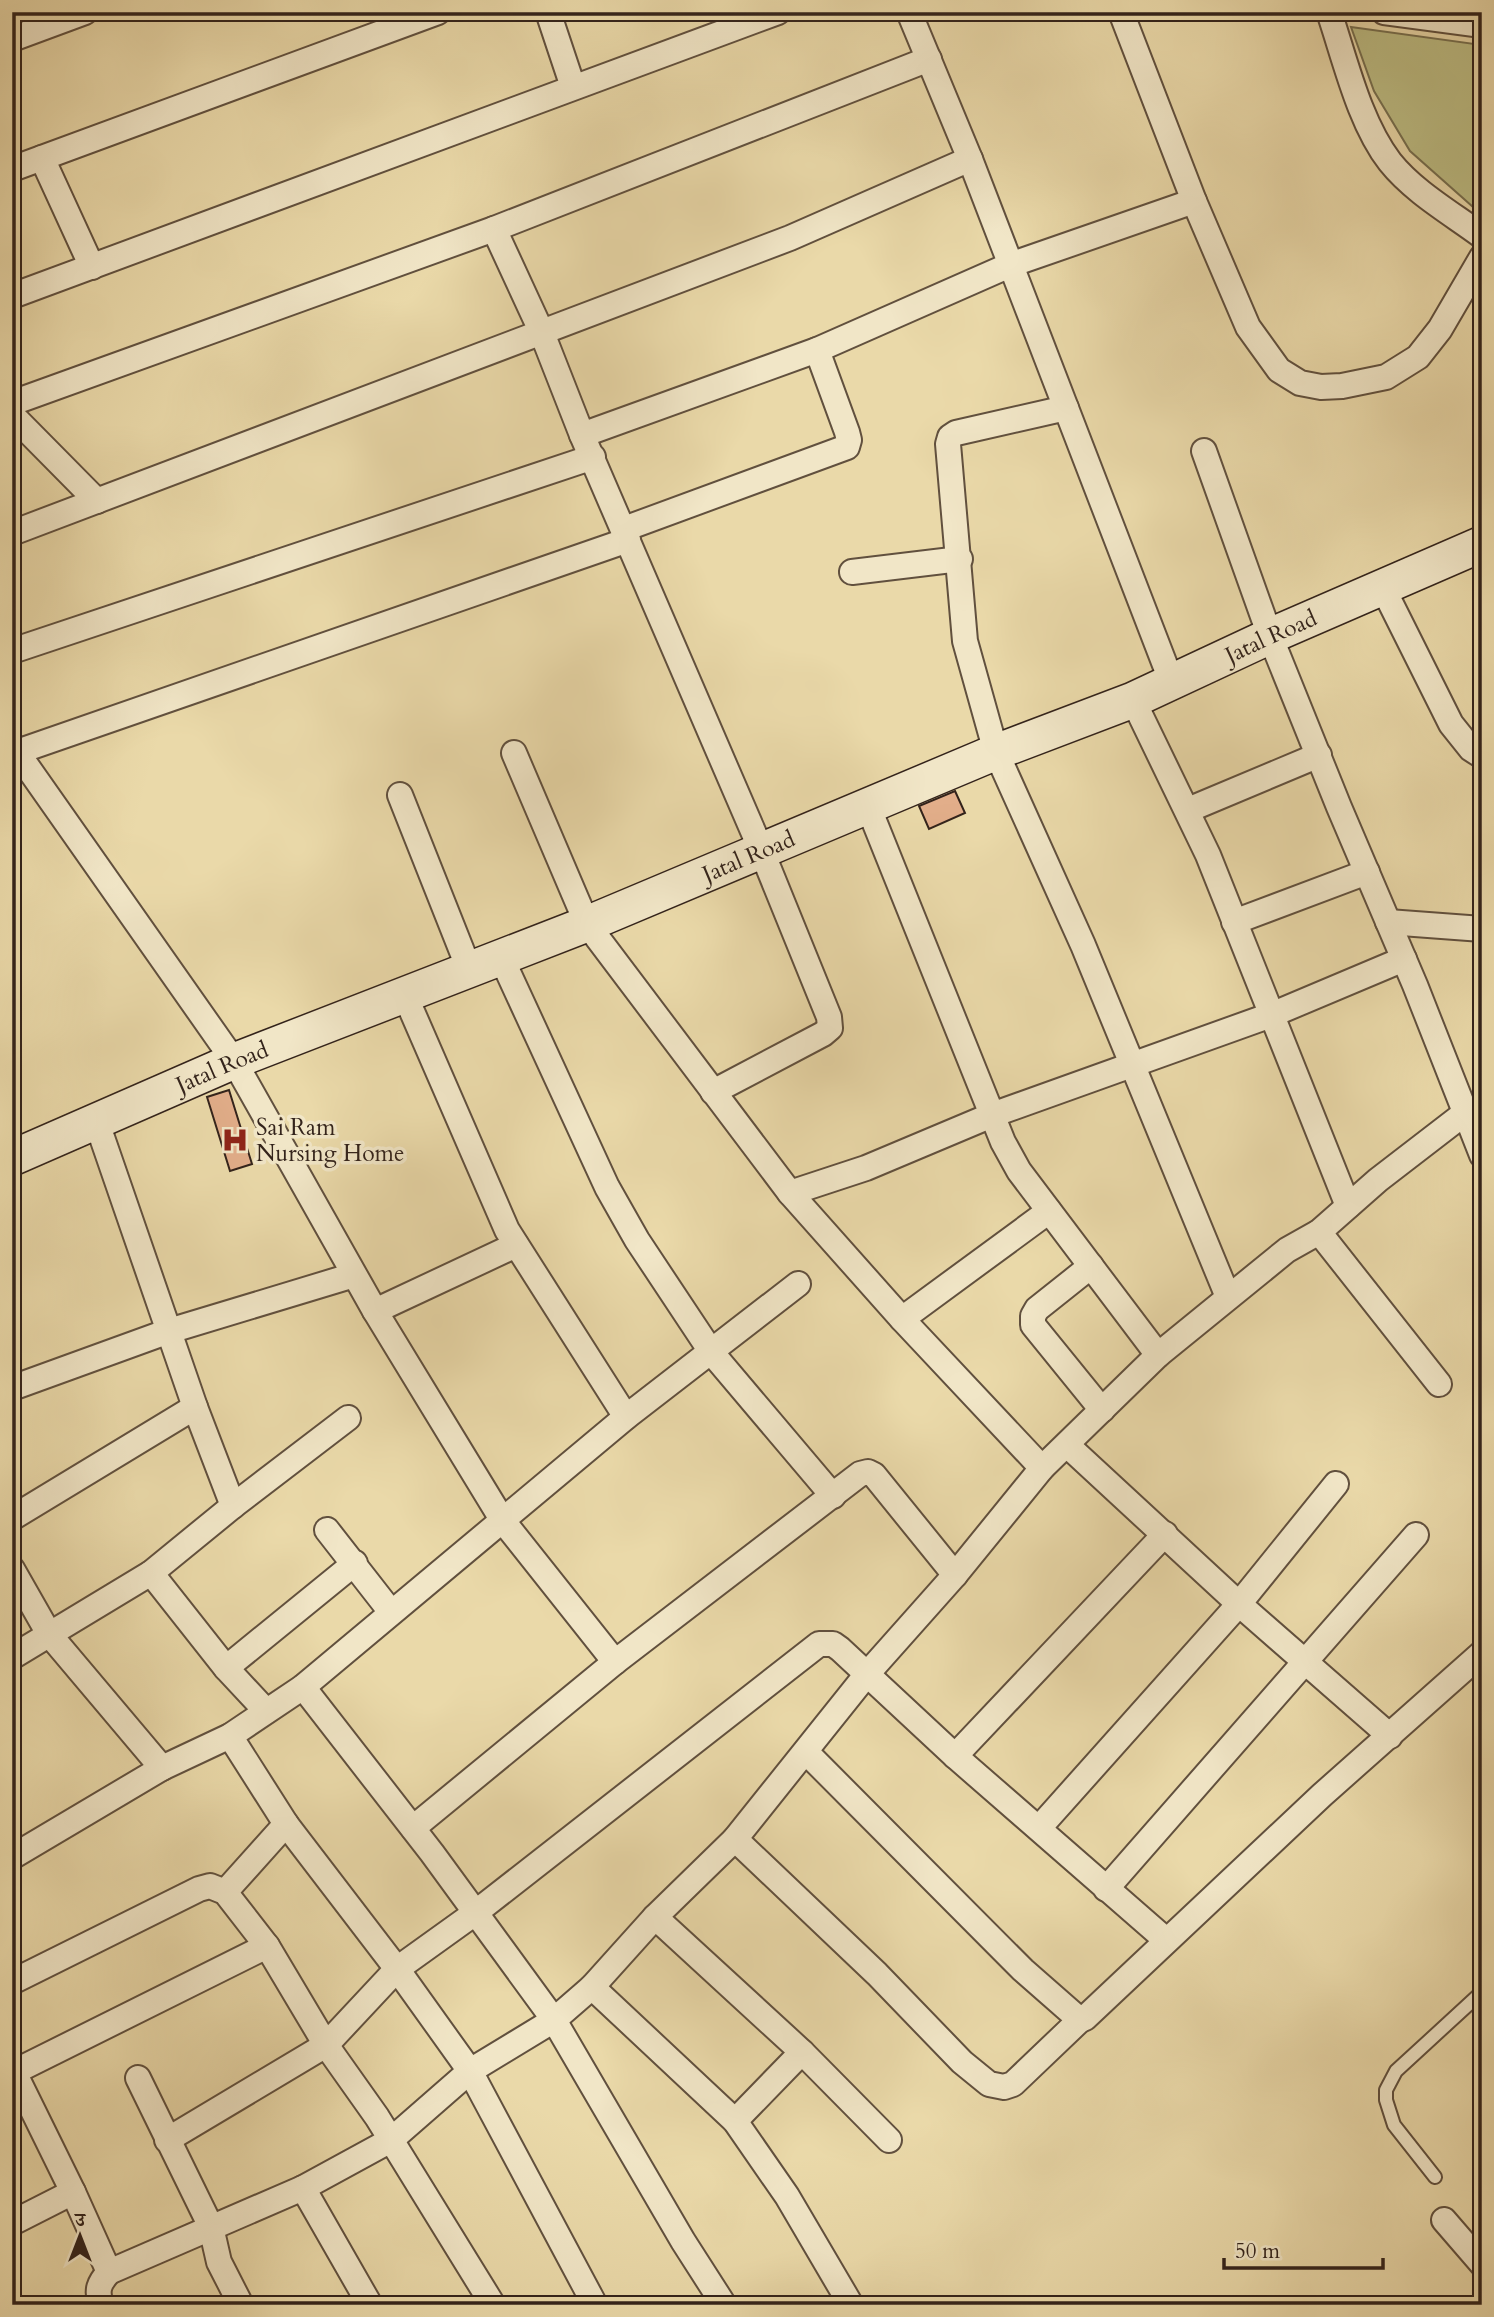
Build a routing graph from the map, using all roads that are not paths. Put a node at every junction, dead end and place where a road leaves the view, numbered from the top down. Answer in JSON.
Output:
{"nodes":[{"id":1,"x":85,"y":12,"type":"edge"},
{"id":2,"x":438,"y":12,"type":"edge"},
{"id":3,"x":548,"y":12,"type":"edge"},
{"id":4,"x":778,"y":12,"type":"edge"},
{"id":5,"x":909,"y":12,"type":"edge"},
{"id":6,"x":1121,"y":12,"type":"edge"},
{"id":7,"x":1329,"y":12,"type":"edge"},
{"id":8,"x":1384,"y":12,"type":"edge"},
{"id":9,"x":1482,"y":25,"type":"edge"},
{"id":10,"x":12,"y":39,"type":"edge"},
{"id":11,"x":929,"y":59,"type":"junction"},
{"id":12,"x":573,"y":87,"type":"junction"},
{"id":13,"x":42,"y":158,"type":"junction"},
{"id":14,"x":970,"y":159,"type":"junction"},
{"id":15,"x":12,"y":169,"type":"edge"},
{"id":16,"x":1194,"y":201,"type":"junction"},
{"id":17,"x":494,"y":229,"type":"junction"},
{"id":18,"x":1482,"y":236,"type":"edge"},
{"id":19,"x":1482,"y":257,"type":"edge"},
{"id":20,"x":1010,"y":265,"type":"junction"},
{"id":21,"x":92,"y":267,"type":"junction"},
{"id":22,"x":12,"y":296,"type":"edge"},
{"id":23,"x":542,"y":333,"type":"junction"},
{"id":24,"x":817,"y":350,"type":"junction"},
{"id":25,"x":12,"y":403,"type":"edge"},
{"id":26,"x":1066,"y":408,"type":"junction"},
{"id":27,"x":12,"y":415,"type":"edge"},
{"id":28,"x":587,"y":446,"type":"junction"},
{"id":29,"x":1204,"y":451,"type":"dead end"},
{"id":30,"x":97,"y":501,"type":"junction"},
{"id":31,"x":12,"y":533,"type":"edge"},
{"id":32,"x":626,"y":535,"type":"junction"},
{"id":33,"x":1482,"y":544,"type":"edge"},
{"id":34,"x":960,"y":559,"type":"junction"},
{"id":35,"x":852,"y":572,"type":"dead end"},
{"id":36,"x":1381,"y":586,"type":"junction"},
{"id":37,"x":1270,"y":636,"type":"junction"},
{"id":38,"x":12,"y":651,"type":"edge"},
{"id":39,"x":1172,"y":682,"type":"junction"},
{"id":40,"x":1133,"y":700,"type":"junction"},
{"id":41,"x":15,"y":748,"type":"edge"},
{"id":42,"x":996,"y":752,"type":"junction"},
{"id":43,"x":514,"y":753,"type":"dead end"},
{"id":44,"x":1319,"y":755,"type":"junction"},
{"id":45,"x":1482,"y":756,"type":"edge"},
{"id":46,"x":400,"y":794,"type":"dead end"},
{"id":47,"x":868,"y":806,"type":"junction"},
{"id":48,"x":1188,"y":810,"type":"junction"},
{"id":49,"x":762,"y":852,"type":"junction"},
{"id":50,"x":1367,"y":872,"type":"junction"},
{"id":51,"x":1234,"y":922,"type":"junction"},
{"id":52,"x":1388,"y":922,"type":"junction"},
{"id":53,"x":587,"y":924,"type":"junction"},
{"id":54,"x":1482,"y":929,"type":"edge"},
{"id":55,"x":1404,"y":959,"type":"junction"},
{"id":56,"x":485,"y":963,"type":"junction"},
{"id":57,"x":404,"y":993,"type":"junction"},
{"id":58,"x":1271,"y":1015,"type":"junction"},
{"id":59,"x":234,"y":1061,"type":"junction"},
{"id":60,"x":1132,"y":1066,"type":"junction"},
{"id":61,"x":713,"y":1092,"type":"junction"},
{"id":62,"x":1473,"y":1112,"type":"edge"},
{"id":63,"x":992,"y":1115,"type":"junction"},
{"id":64,"x":96,"y":1120,"type":"junction"},
{"id":65,"x":1482,"y":1155,"type":"edge"},
{"id":66,"x":12,"y":1158,"type":"edge"},
{"id":67,"x":790,"y":1193,"type":"junction"},
{"id":68,"x":1348,"y":1206,"type":"junction"},
{"id":69,"x":1049,"y":1211,"type":"junction"},
{"id":70,"x":1319,"y":1232,"type":"junction"},
{"id":71,"x":516,"y":1245,"type":"junction"},
{"id":72,"x":1091,"y":1266,"type":"junction"},
{"id":73,"x":354,"y":1275,"type":"junction"},
{"id":74,"x":798,"y":1284,"type":"dead end"},
{"id":75,"x":1228,"y":1297,"type":"junction"},
{"id":76,"x":374,"y":1311,"type":"junction"},
{"id":77,"x":902,"y":1318,"type":"junction"},
{"id":78,"x":169,"y":1331,"type":"junction"},
{"id":79,"x":712,"y":1353,"type":"junction"},
{"id":80,"x":1158,"y":1355,"type":"junction"},
{"id":81,"x":1439,"y":1384,"type":"dead end"},
{"id":82,"x":12,"y":1388,"type":"edge"},
{"id":83,"x":195,"y":1408,"type":"junction"},
{"id":84,"x":1102,"y":1410,"type":"junction"},
{"id":85,"x":626,"y":1417,"type":"junction"},
{"id":86,"x":348,"y":1418,"type":"dead end"},
{"id":87,"x":1067,"y":1445,"type":"junction"},
{"id":88,"x":1042,"y":1468,"type":"junction"},
{"id":89,"x":1336,"y":1484,"type":"dead end"},
{"id":90,"x":833,"y":1496,"type":"junction"},
{"id":91,"x":233,"y":1506,"type":"junction"},
{"id":92,"x":12,"y":1518,"type":"edge"},
{"id":93,"x":503,"y":1521,"type":"junction"},
{"id":94,"x":327,"y":1530,"type":"dead end"},
{"id":95,"x":1165,"y":1534,"type":"junction"},
{"id":96,"x":1416,"y":1535,"type":"dead end"},
{"id":97,"x":355,"y":1563,"type":"junction"},
{"id":98,"x":12,"y":1569,"type":"edge"},
{"id":99,"x":151,"y":1573,"type":"junction"},
{"id":100,"x":955,"y":1575,"type":"junction"},
{"id":101,"x":1239,"y":1604,"type":"junction"},
{"id":102,"x":391,"y":1612,"type":"junction"},
{"id":103,"x":49,"y":1634,"type":"junction"},
{"id":104,"x":1482,"y":1653,"type":"edge"},
{"id":105,"x":12,"y":1657,"type":"edge"},
{"id":106,"x":615,"y":1662,"type":"junction"},
{"id":107,"x":1306,"y":1662,"type":"junction"},
{"id":108,"x":226,"y":1668,"type":"junction"},
{"id":109,"x":867,"y":1674,"type":"junction"},
{"id":110,"x":303,"y":1687,"type":"junction"},
{"id":111,"x":266,"y":1711,"type":"junction"},
{"id":112,"x":230,"y":1736,"type":"junction"},
{"id":113,"x":1390,"y":1737,"type":"junction"},
{"id":114,"x":806,"y":1752,"type":"junction"},
{"id":115,"x":955,"y":1756,"type":"junction"},
{"id":116,"x":162,"y":1768,"type":"junction"},
{"id":117,"x":286,"y":1824,"type":"junction"},
{"id":118,"x":413,"y":1828,"type":"junction"},
{"id":119,"x":1039,"y":1828,"type":"junction"},
{"id":120,"x":735,"y":1839,"type":"junction"},
{"id":121,"x":12,"y":1857,"type":"edge"},
{"id":122,"x":1106,"y":1889,"type":"junction"},
{"id":123,"x":225,"y":1892,"type":"junction"},
{"id":124,"x":475,"y":1913,"type":"junction"},
{"id":125,"x":655,"y":1917,"type":"junction"},
{"id":126,"x":1166,"y":1940,"type":"junction"},
{"id":127,"x":267,"y":1946,"type":"junction"},
{"id":128,"x":397,"y":1969,"type":"junction"},
{"id":129,"x":12,"y":1982,"type":"edge"},
{"id":130,"x":592,"y":1987,"type":"junction"},
{"id":131,"x":1482,"y":1992,"type":"edge"},
{"id":132,"x":554,"y":2020,"type":"junction"},
{"id":133,"x":1080,"y":2020,"type":"junction"},
{"id":134,"x":326,"y":2045,"type":"junction"},
{"id":135,"x":802,"y":2052,"type":"junction"},
{"id":136,"x":13,"y":2071,"type":"edge"},
{"id":137,"x":470,"y":2071,"type":"junction"},
{"id":138,"x":138,"y":2078,"type":"dead end"},
{"id":139,"x":735,"y":2121,"type":"junction"},
{"id":140,"x":167,"y":2140,"type":"junction"},
{"id":141,"x":391,"y":2140,"type":"junction"},
{"id":142,"x":889,"y":2140,"type":"dead end"},
{"id":143,"x":1435,"y":2177,"type":"dead end"},
{"id":144,"x":303,"y":2188,"type":"junction"},
{"id":145,"x":73,"y":2192,"type":"junction"},
{"id":146,"x":1444,"y":2220,"type":"dead end"},
{"id":147,"x":12,"y":2223,"type":"edge"},
{"id":148,"x":211,"y":2227,"type":"junction"},
{"id":149,"x":1482,"y":2264,"type":"edge"},
{"id":150,"x":109,"y":2272,"type":"junction"},
{"id":151,"x":589,"y":2302,"type":"edge"},
{"id":152,"x":101,"y":2305,"type":"edge"},
{"id":153,"x":242,"y":2305,"type":"edge"},
{"id":154,"x":370,"y":2305,"type":"edge"},
{"id":155,"x":493,"y":2305,"type":"edge"},
{"id":156,"x":724,"y":2305,"type":"edge"},
{"id":157,"x":851,"y":2305,"type":"edge"}],
"edges":[{"from":1,"to":10,"type":"street"},
{"from":2,"to":13,"type":"street"},
{"from":3,"to":12,"type":"street"},
{"from":4,"to":12,"type":"street"},
{"from":5,"to":11,"type":"street"},
{"from":6,"to":16,"type":"street"},
{"from":7,"to":18,"type":"street"},
{"from":8,"to":9,"type":"street"},
{"from":11,"to":14,"type":"street"},
{"from":11,"to":17,"type":"street"},
{"from":12,"to":21,"type":"street"},
{"from":13,"to":15,"type":"street"},
{"from":13,"to":21,"type":"street"},
{"from":14,"to":20,"type":"street"},
{"from":14,"to":23,"type":"street"},
{"from":16,"to":19,"type":"street"},
{"from":16,"to":20,"type":"street"},
{"from":17,"to":23,"type":"street"},
{"from":17,"to":25,"type":"street"},
{"from":20,"to":24,"type":"street"},
{"from":20,"to":26,"type":"street"},
{"from":21,"to":22,"type":"street"},
{"from":23,"to":28,"type":"street"},
{"from":23,"to":30,"type":"street"},
{"from":24,"to":28,"type":"street"},
{"from":24,"to":32,"type":"street"},
{"from":26,"to":34,"type":"street"},
{"from":26,"to":39,"type":"street"},
{"from":27,"to":30,"type":"street"},
{"from":28,"to":32,"type":"street"},
{"from":28,"to":38,"type":"street"},
{"from":29,"to":37,"type":"street"},
{"from":30,"to":31,"type":"street"},
{"from":32,"to":41,"type":"street"},
{"from":32,"to":49,"type":"street"},
{"from":33,"to":36,"type":"main road","name":"Jatal Road"},
{"from":34,"to":35,"type":"street"},
{"from":34,"to":42,"type":"street"},
{"from":36,"to":37,"type":"main road","name":"Jatal Road"},
{"from":36,"to":45,"type":"street"},
{"from":37,"to":39,"type":"main road","name":"Jatal Road"},
{"from":37,"to":44,"type":"street"},
{"from":39,"to":40,"type":"main road","name":"Jatal Road"},
{"from":40,"to":42,"type":"main road","name":"Jatal Road"},
{"from":40,"to":48,"type":"street"},
{"from":41,"to":59,"type":"street"},
{"from":42,"to":47,"type":"main road","name":"Jatal Road"},
{"from":42,"to":60,"type":"street"},
{"from":43,"to":53,"type":"street"},
{"from":44,"to":48,"type":"street"},
{"from":44,"to":50,"type":"street"},
{"from":46,"to":56,"type":"street"},
{"from":47,"to":49,"type":"main road","name":"Jatal Road"},
{"from":47,"to":63,"type":"street"},
{"from":48,"to":51,"type":"street"},
{"from":49,"to":53,"type":"main road","name":"Jatal Road"},
{"from":49,"to":61,"type":"street"},
{"from":50,"to":51,"type":"street"},
{"from":50,"to":52,"type":"street"},
{"from":51,"to":58,"type":"street"},
{"from":52,"to":54,"type":"street"},
{"from":52,"to":55,"type":"street"},
{"from":53,"to":56,"type":"main road","name":"Jatal Road"},
{"from":53,"to":61,"type":"street"},
{"from":55,"to":58,"type":"street"},
{"from":55,"to":62,"type":"street"},
{"from":56,"to":57,"type":"main road","name":"Jatal Road"},
{"from":56,"to":79,"type":"street"},
{"from":57,"to":59,"type":"main road","name":"Jatal Road"},
{"from":57,"to":71,"type":"street"},
{"from":58,"to":60,"type":"street"},
{"from":58,"to":68,"type":"street"},
{"from":59,"to":64,"type":"main road","name":"Jatal Road"},
{"from":59,"to":73,"type":"street"},
{"from":60,"to":63,"type":"street"},
{"from":60,"to":75,"type":"street"},
{"from":61,"to":67,"type":"street"},
{"from":62,"to":65,"type":"street"},
{"from":62,"to":68,"type":"street"},
{"from":63,"to":67,"type":"street"},
{"from":63,"to":69,"type":"street"},
{"from":64,"to":66,"type":"main road","name":"Jatal Road"},
{"from":64,"to":78,"type":"street"},
{"from":67,"to":77,"type":"street"},
{"from":68,"to":70,"type":"street"},
{"from":69,"to":72,"type":"street"},
{"from":69,"to":77,"type":"street"},
{"from":70,"to":75,"type":"street"},
{"from":70,"to":81,"type":"street"},
{"from":71,"to":76,"type":"street"},
{"from":71,"to":85,"type":"street"},
{"from":72,"to":80,"type":"street"},
{"from":72,"to":84,"type":"street"},
{"from":73,"to":76,"type":"street"},
{"from":73,"to":78,"type":"street"},
{"from":74,"to":79,"type":"street"},
{"from":75,"to":80,"type":"street"},
{"from":76,"to":93,"type":"street"},
{"from":77,"to":88,"type":"street"},
{"from":78,"to":82,"type":"street"},
{"from":78,"to":83,"type":"street"},
{"from":79,"to":85,"type":"street"},
{"from":79,"to":90,"type":"street"},
{"from":80,"to":84,"type":"street"},
{"from":83,"to":91,"type":"street"},
{"from":83,"to":92,"type":"street"},
{"from":84,"to":87,"type":"street"},
{"from":85,"to":93,"type":"street"},
{"from":86,"to":91,"type":"street"},
{"from":87,"to":88,"type":"street"},
{"from":87,"to":95,"type":"street"},
{"from":88,"to":100,"type":"street"},
{"from":89,"to":101,"type":"street"},
{"from":90,"to":100,"type":"street"},
{"from":90,"to":106,"type":"street"},
{"from":91,"to":99,"type":"street"},
{"from":93,"to":102,"type":"street"},
{"from":93,"to":106,"type":"street"},
{"from":94,"to":97,"type":"street"},
{"from":95,"to":101,"type":"street"},
{"from":95,"to":115,"type":"street"},
{"from":96,"to":107,"type":"street"},
{"from":97,"to":102,"type":"street"},
{"from":97,"to":108,"type":"street"},
{"from":98,"to":103,"type":"street"},
{"from":99,"to":103,"type":"street"},
{"from":99,"to":108,"type":"street"},
{"from":100,"to":109,"type":"street"},
{"from":101,"to":107,"type":"street"},
{"from":101,"to":119,"type":"street"},
{"from":102,"to":110,"type":"street"},
{"from":103,"to":105,"type":"street"},
{"from":103,"to":116,"type":"street"},
{"from":104,"to":113,"type":"street"},
{"from":106,"to":118,"type":"street"},
{"from":107,"to":113,"type":"street"},
{"from":107,"to":122,"type":"street"},
{"from":108,"to":111,"type":"street"},
{"from":109,"to":114,"type":"street"},
{"from":109,"to":115,"type":"street"},
{"from":109,"to":124,"type":"street"},
{"from":110,"to":111,"type":"street"},
{"from":110,"to":118,"type":"street"},
{"from":111,"to":112,"type":"street"},
{"from":112,"to":116,"type":"street"},
{"from":112,"to":117,"type":"street"},
{"from":113,"to":126,"type":"street"},
{"from":114,"to":120,"type":"street"},
{"from":114,"to":133,"type":"street"},
{"from":115,"to":119,"type":"street"},
{"from":116,"to":121,"type":"street"},
{"from":117,"to":123,"type":"street"},
{"from":117,"to":128,"type":"street"},
{"from":118,"to":124,"type":"street"},
{"from":119,"to":122,"type":"street"},
{"from":120,"to":125,"type":"street"},
{"from":120,"to":133,"type":"street"},
{"from":122,"to":126,"type":"street"},
{"from":123,"to":127,"type":"street"},
{"from":123,"to":129,"type":"street"},
{"from":124,"to":128,"type":"street"},
{"from":124,"to":132,"type":"street"},
{"from":125,"to":130,"type":"street"},
{"from":125,"to":135,"type":"street"},
{"from":126,"to":133,"type":"street"},
{"from":127,"to":134,"type":"street"},
{"from":127,"to":136,"type":"street"},
{"from":128,"to":134,"type":"street"},
{"from":128,"to":137,"type":"street"},
{"from":130,"to":132,"type":"street"},
{"from":130,"to":139,"type":"street"},
{"from":131,"to":143,"type":"lane"},
{"from":132,"to":137,"type":"street"},
{"from":132,"to":156,"type":"street"},
{"from":134,"to":140,"type":"street"},
{"from":134,"to":141,"type":"street"},
{"from":135,"to":139,"type":"street"},
{"from":135,"to":142,"type":"street"},
{"from":136,"to":145,"type":"street"},
{"from":137,"to":141,"type":"street"},
{"from":137,"to":151,"type":"street"},
{"from":138,"to":140,"type":"street"},
{"from":139,"to":157,"type":"street"},
{"from":140,"to":148,"type":"street"},
{"from":141,"to":144,"type":"street"},
{"from":141,"to":155,"type":"street"},
{"from":144,"to":148,"type":"street"},
{"from":144,"to":154,"type":"street"},
{"from":145,"to":147,"type":"street"},
{"from":145,"to":150,"type":"street"},
{"from":146,"to":149,"type":"street"},
{"from":148,"to":150,"type":"street"},
{"from":148,"to":153,"type":"street"},
{"from":150,"to":152,"type":"street"}]}
